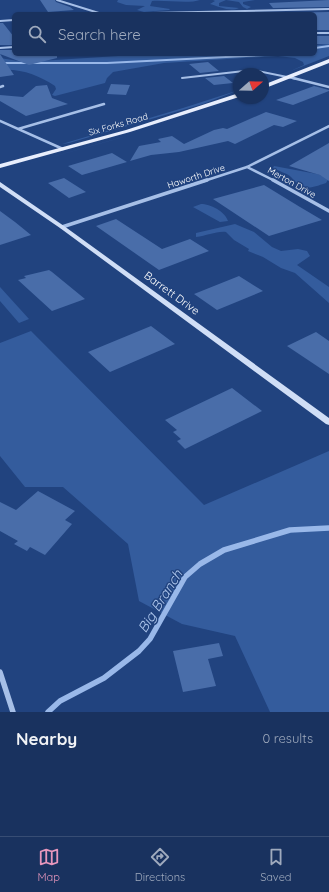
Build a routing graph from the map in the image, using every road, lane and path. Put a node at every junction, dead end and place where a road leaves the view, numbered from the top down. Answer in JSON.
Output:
{"nodes":[{"id":1,"x":57,"y":0,"type":"edge"},
{"id":2,"x":329,"y":9,"type":"edge"},
{"id":3,"x":96,"y":12,"type":"edge"},
{"id":4,"x":189,"y":12,"type":"edge"},
{"id":5,"x":12,"y":20,"type":"edge"},
{"id":6,"x":0,"y":21,"type":"edge"},
{"id":7,"x":317,"y":33,"type":"edge"},
{"id":8,"x":329,"y":33,"type":"edge"},
{"id":9,"x":12,"y":47,"type":"edge"},
{"id":10,"x":0,"y":48,"type":"edge"},
{"id":11,"x":329,"y":61,"type":"edge"},
{"id":12,"x":289,"y":77,"type":"junction"},
{"id":13,"x":182,"y":78,"type":"dead end"},
{"id":14,"x":269,"y":84,"type":"edge"},
{"id":15,"x":329,"y":87,"type":"edge"},
{"id":16,"x":233,"y":97,"type":"edge"},
{"id":17,"x":104,"y":104,"type":"dead end"},
{"id":18,"x":0,"y":121,"type":"edge"},
{"id":19,"x":329,"y":126,"type":"edge"},
{"id":20,"x":18,"y":129,"type":"junction"},
{"id":21,"x":63,"y":149,"type":"junction"},
{"id":22,"x":0,"y":166,"type":"edge"},
{"id":23,"x":247,"y":167,"type":"junction"},
{"id":24,"x":0,"y":184,"type":"edge"},
{"id":25,"x":329,"y":211,"type":"edge"},
{"id":26,"x":62,"y":227,"type":"junction"},
{"id":27,"x":329,"y":422,"type":"edge"},
{"id":28,"x":0,"y":672,"type":"edge"},
{"id":29,"x":13,"y":712,"type":"edge"}],
"edges":[{"from":1,"to":3,"type":"street"},
{"from":2,"to":4,"type":"street"},
{"from":5,"to":6,"type":"street"},
{"from":7,"to":8,"type":"street"},
{"from":9,"to":10,"type":"street"},
{"from":11,"to":12,"type":"main road"},
{"from":12,"to":13,"type":"street"},
{"from":12,"to":14,"type":"main road"},
{"from":12,"to":15,"type":"street"},
{"from":16,"to":21,"type":"main road","name":"Six Forks Road"},
{"from":17,"to":20,"type":"street"},
{"from":18,"to":20,"type":"street"},
{"from":19,"to":23,"type":"street","name":"Haworth Drive"},
{"from":20,"to":21,"type":"street"},
{"from":21,"to":22,"type":"main road","name":"Six Forks Road"},
{"from":23,"to":25,"type":"street","name":"Merton Drive"},
{"from":23,"to":26,"type":"street","name":"Haworth Drive"},
{"from":24,"to":26,"type":"street","name":"Barrett Drive"},
{"from":26,"to":27,"type":"street","name":"Barrett Drive"},
{"from":28,"to":29,"type":"street"}]}
